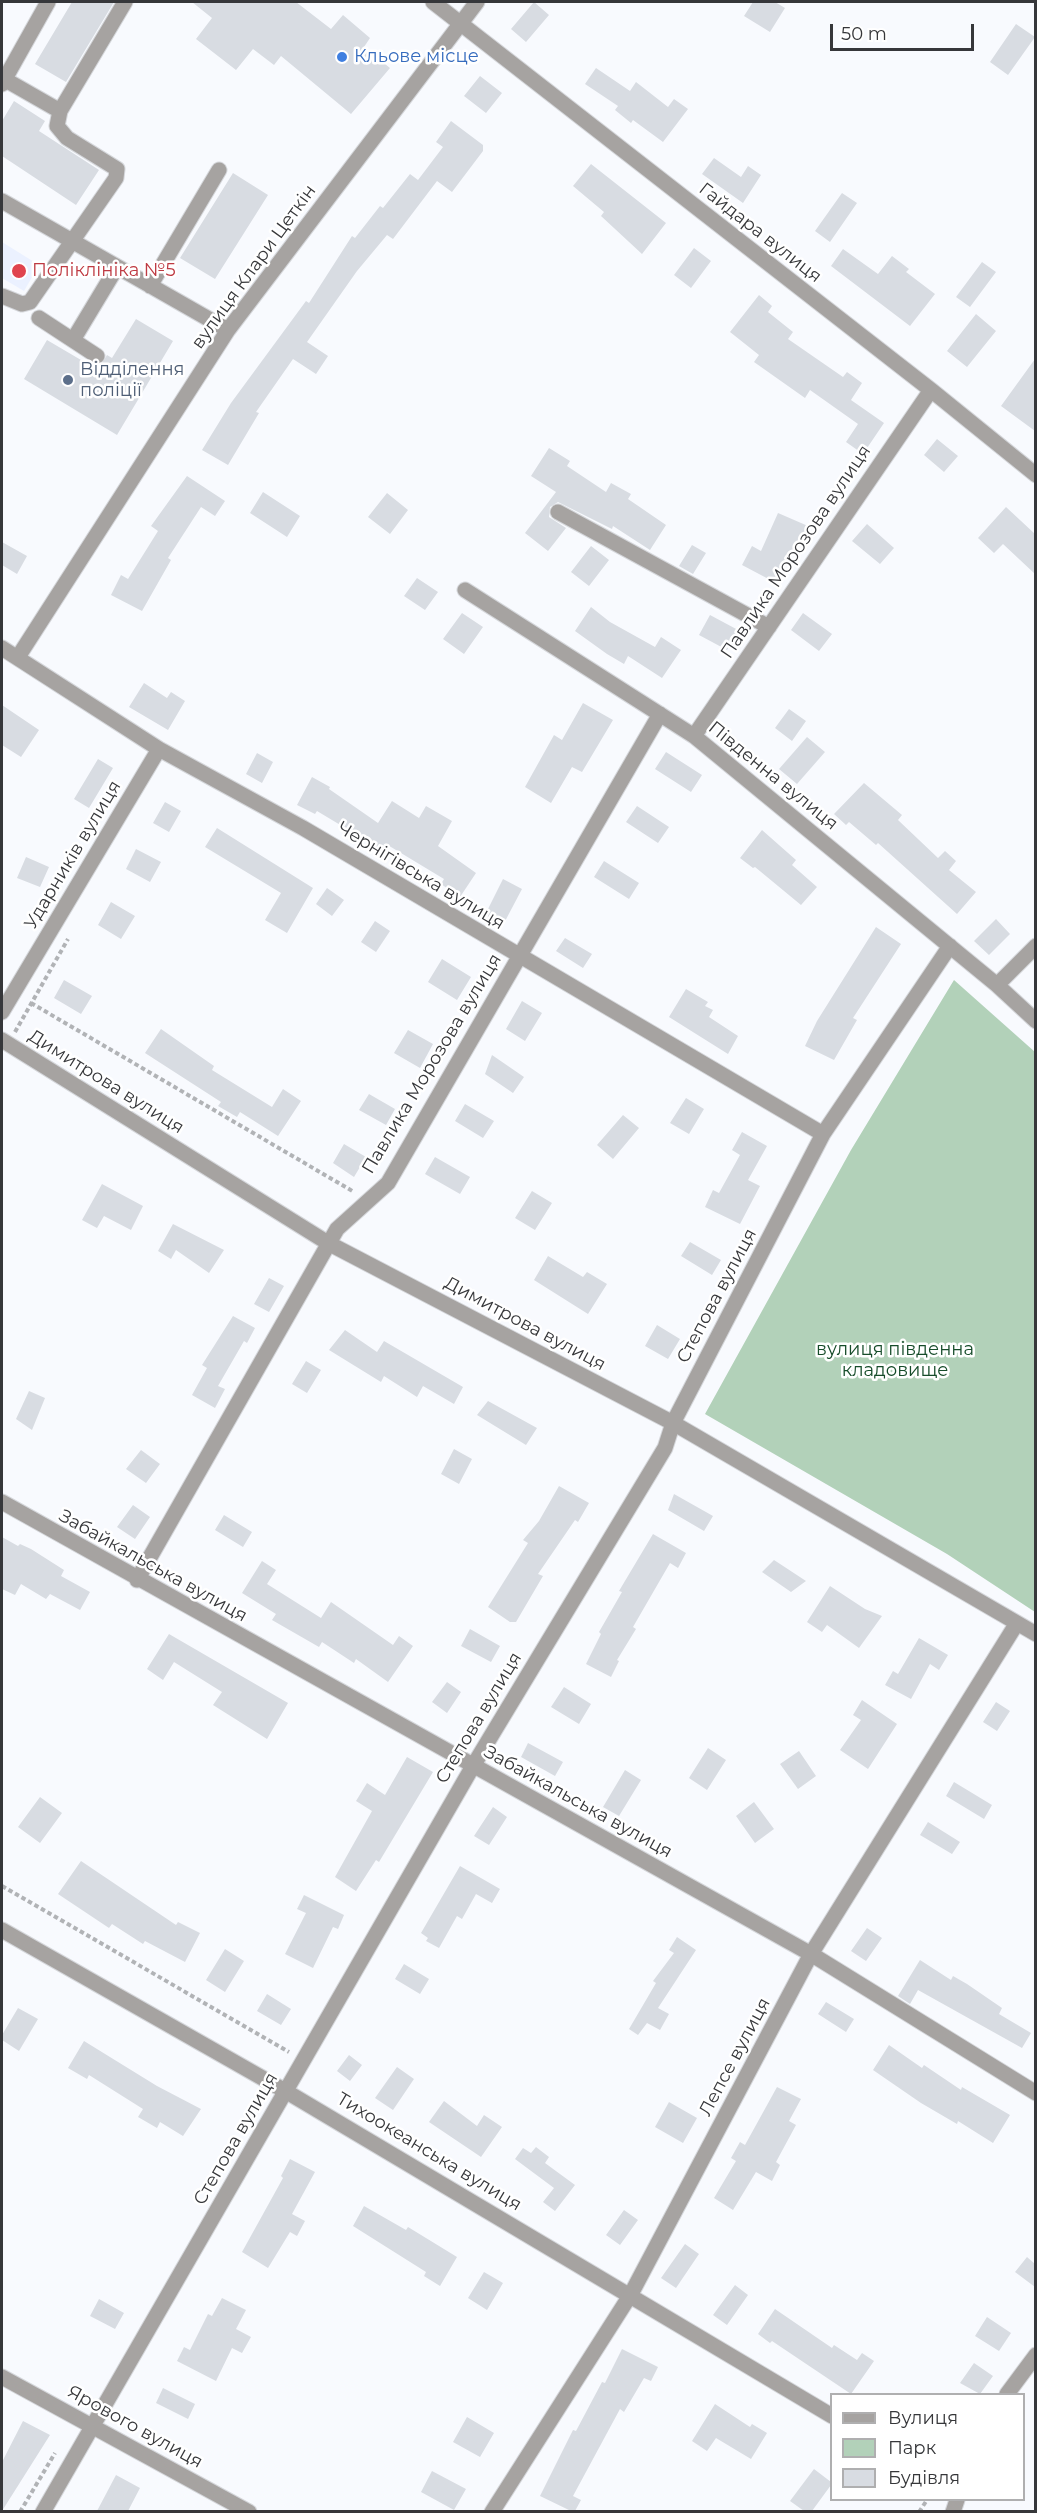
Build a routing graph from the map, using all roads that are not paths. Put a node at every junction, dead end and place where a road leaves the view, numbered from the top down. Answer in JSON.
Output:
{"nodes":[{"id":1,"x":48,"y":2,"type":"edge"},
{"id":2,"x":125,"y":2,"type":"edge"},
{"id":3,"x":433,"y":2,"type":"edge"},
{"id":4,"x":477,"y":2,"type":"edge"},
{"id":5,"x":460,"y":23,"type":"junction"},
{"id":6,"x":3,"y":82,"type":"edge"},
{"id":7,"x":60,"y":111,"type":"junction"},
{"id":8,"x":219,"y":170,"type":"dead end"},
{"id":9,"x":2,"y":201,"type":"edge"},
{"id":10,"x":72,"y":241,"type":"junction"},
{"id":11,"x":117,"y":267,"type":"junction"},
{"id":12,"x":150,"y":286,"type":"junction"},
{"id":13,"x":2,"y":296,"type":"edge"},
{"id":14,"x":39,"y":318,"type":"dead end"},
{"id":15,"x":228,"y":330,"type":"junction"},
{"id":16,"x":73,"y":340,"type":"junction"},
{"id":17,"x":97,"y":356,"type":"dead end"},
{"id":18,"x":931,"y":390,"type":"junction"},
{"id":19,"x":1035,"y":476,"type":"edge"},
{"id":20,"x":558,"y":512,"type":"dead end"},
{"id":21,"x":465,"y":590,"type":"dead end"},
{"id":22,"x":769,"y":627,"type":"junction"},
{"id":23,"x":2,"y":648,"type":"edge"},
{"id":24,"x":18,"y":657,"type":"junction"},
{"id":25,"x":660,"y":714,"type":"junction"},
{"id":26,"x":694,"y":736,"type":"junction"},
{"id":27,"x":159,"y":749,"type":"junction"},
{"id":28,"x":950,"y":946,"type":"junction"},
{"id":29,"x":1035,"y":946,"type":"edge"},
{"id":30,"x":519,"y":956,"type":"junction"},
{"id":31,"x":997,"y":985,"type":"junction"},
{"id":32,"x":2,"y":1012,"type":"edge"},
{"id":33,"x":1035,"y":1021,"type":"edge"},
{"id":34,"x":2,"y":1040,"type":"edge"},
{"id":35,"x":823,"y":1134,"type":"junction"},
{"id":36,"x":328,"y":1243,"type":"junction"},
{"id":37,"x":673,"y":1423,"type":"junction"},
{"id":38,"x":2,"y":1502,"type":"edge"},
{"id":39,"x":137,"y":1580,"type":"junction"},
{"id":40,"x":1017,"y":1623,"type":"junction"},
{"id":41,"x":1035,"y":1634,"type":"edge"},
{"id":42,"x":473,"y":1766,"type":"junction"},
{"id":43,"x":2,"y":1930,"type":"edge"},
{"id":44,"x":811,"y":1954,"type":"junction"},
{"id":45,"x":287,"y":2091,"type":"junction"},
{"id":46,"x":1035,"y":2093,"type":"edge"},
{"id":47,"x":631,"y":2294,"type":"junction"},
{"id":48,"x":1035,"y":2355,"type":"edge"},
{"id":49,"x":2,"y":2377,"type":"edge"},
{"id":50,"x":1008,"y":2393,"type":"edge"},
{"id":51,"x":830,"y":2415,"type":"edge"},
{"id":52,"x":93,"y":2425,"type":"junction"},
{"id":53,"x":43,"y":2511,"type":"edge"},
{"id":54,"x":249,"y":2511,"type":"edge"},
{"id":55,"x":492,"y":2511,"type":"edge"}],
"edges":[{"from":1,"to":6,"type":"street"},
{"from":2,"to":7,"type":"street"},
{"from":3,"to":5,"type":"street","name":"Гайдара вулиця"},
{"from":4,"to":5,"type":"street","name":"вулиця Клари Цеткін"},
{"from":5,"to":15,"type":"street","name":"вулиця Клари Цеткін"},
{"from":5,"to":18,"type":"street","name":"Гайдара вулиця"},
{"from":6,"to":7,"type":"street"},
{"from":7,"to":10,"type":"street"},
{"from":8,"to":12,"type":"street"},
{"from":9,"to":10,"type":"street"},
{"from":10,"to":11,"type":"street"},
{"from":10,"to":13,"type":"street"},
{"from":11,"to":12,"type":"street"},
{"from":11,"to":16,"type":"street"},
{"from":12,"to":15,"type":"street"},
{"from":14,"to":16,"type":"street"},
{"from":15,"to":24,"type":"street","name":"вулиця Клари Цеткін"},
{"from":16,"to":17,"type":"street"},
{"from":18,"to":19,"type":"street","name":"Гайдара вулиця"},
{"from":18,"to":22,"type":"street","name":"Павлика Морозова вулиця"},
{"from":20,"to":22,"type":"street"},
{"from":21,"to":25,"type":"street","name":"Південна вулиця"},
{"from":22,"to":26,"type":"street","name":"Павлика Морозова вулиця"},
{"from":23,"to":24,"type":"street","name":"Чернігівська вулиця"},
{"from":24,"to":27,"type":"street","name":"Чернігівська вулиця"},
{"from":25,"to":26,"type":"street","name":"Південна вулиця"},
{"from":25,"to":30,"type":"street","name":"Павлика Морозова вулиця"},
{"from":26,"to":28,"type":"street","name":"Південна вулиця"},
{"from":27,"to":30,"type":"street","name":"Чернігівська вулиця"},
{"from":27,"to":32,"type":"street","name":"Ударників вулиця"},
{"from":28,"to":31,"type":"street","name":"Південна вулиця"},
{"from":28,"to":35,"type":"street","name":"Степова вулиця"},
{"from":29,"to":31,"type":"street"},
{"from":30,"to":35,"type":"street","name":"Чернігівська вулиця"},
{"from":30,"to":36,"type":"street","name":"Павлика Морозова вулиця"},
{"from":31,"to":33,"type":"street","name":"Південна вулиця"},
{"from":34,"to":36,"type":"street","name":"Димитрова вулиця"},
{"from":35,"to":37,"type":"street","name":"Степова вулиця"},
{"from":36,"to":37,"type":"street","name":"Димитрова вулиця"},
{"from":36,"to":39,"type":"street","name":"Павлика Морозова вулиця"},
{"from":37,"to":40,"type":"street","name":"Димитрова вулиця"},
{"from":37,"to":42,"type":"street","name":"Степова вулиця"},
{"from":38,"to":39,"type":"street","name":"Забайкальська вулиця"},
{"from":39,"to":42,"type":"street","name":"Забайкальська вулиця"},
{"from":40,"to":41,"type":"street","name":"Димитрова вулиця"},
{"from":40,"to":44,"type":"street","name":"Лепсе вулиця"},
{"from":42,"to":44,"type":"street","name":"Забайкальська вулиця"},
{"from":42,"to":45,"type":"street","name":"Степова вулиця"},
{"from":43,"to":45,"type":"street","name":"Тихоокеанська вулиця"},
{"from":44,"to":46,"type":"street","name":"Забайкальська вулиця"},
{"from":44,"to":47,"type":"street","name":"Лепсе вулиця"},
{"from":45,"to":47,"type":"street","name":"Тихоокеанська вулиця"},
{"from":45,"to":52,"type":"street","name":"Степова вулиця"},
{"from":47,"to":51,"type":"street","name":"Тихоокеанська вулиця"},
{"from":47,"to":55,"type":"street","name":"Лепсе вулиця"},
{"from":48,"to":50,"type":"street"},
{"from":49,"to":52,"type":"street","name":"Ярового вулиця"},
{"from":52,"to":53,"type":"street","name":"Степова вулиця"},
{"from":52,"to":54,"type":"street","name":"Ярового вулиця"}]}
